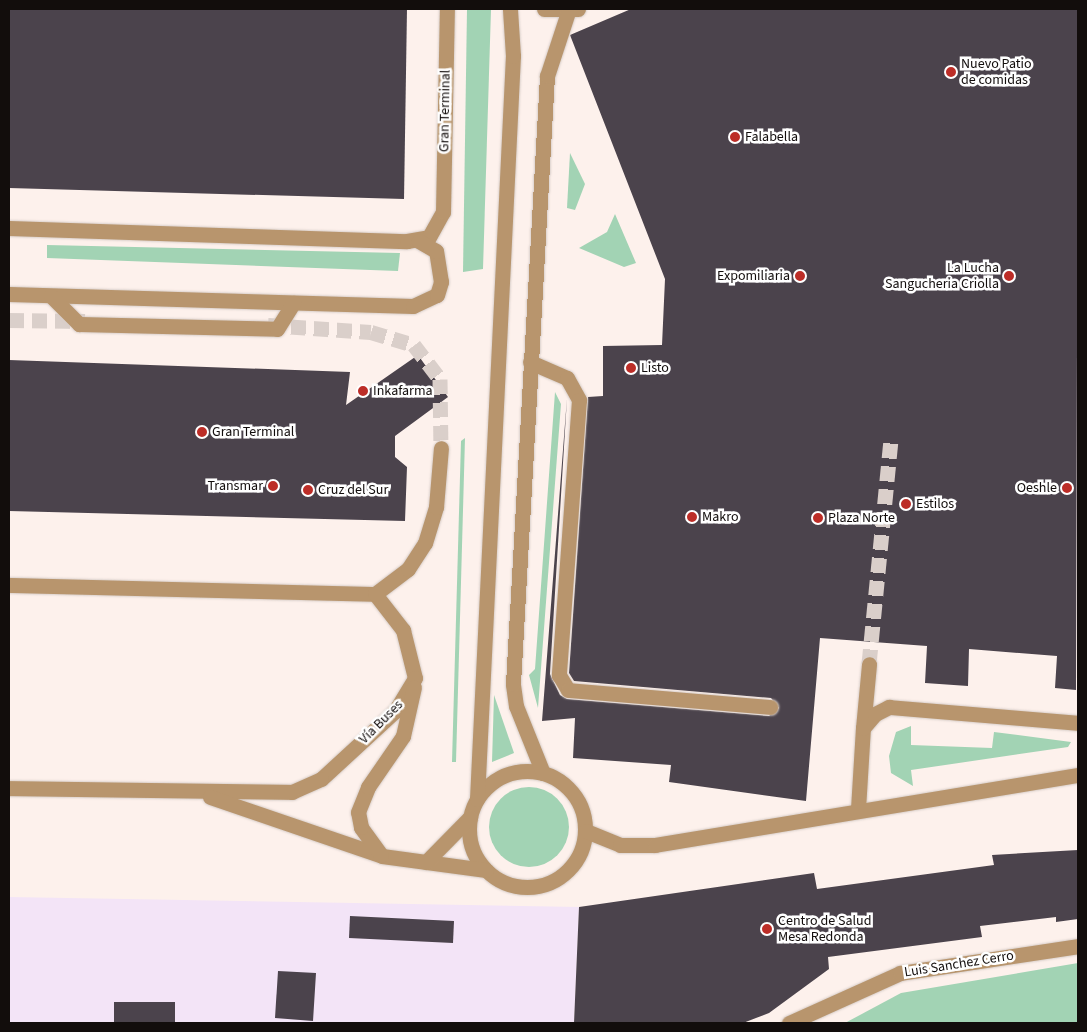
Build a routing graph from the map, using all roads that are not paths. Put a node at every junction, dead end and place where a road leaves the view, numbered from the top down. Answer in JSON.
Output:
{"nodes":[{"id":1,"x":447,"y":9,"type":"edge"},
{"id":2,"x":510,"y":9,"type":"edge"},
{"id":3,"x":544,"y":9,"type":"edge"},
{"id":4,"x":573,"y":10,"type":"edge"},
{"id":5,"x":9,"y":228,"type":"edge"},
{"id":6,"x":419,"y":241,"type":"junction"},
{"id":7,"x":9,"y":294,"type":"edge"},
{"id":8,"x":51,"y":296,"type":"junction"},
{"id":9,"x":293,"y":303,"type":"junction"},
{"id":10,"x":530,"y":362,"type":"junction"},
{"id":11,"x":441,"y":448,"type":"tunnel mouth"},
{"id":12,"x":9,"y":585,"type":"edge"},
{"id":13,"x":375,"y":594,"type":"junction"},
{"id":14,"x":869,"y":664,"type":"tunnel mouth"},
{"id":15,"x":415,"y":678,"type":"junction"},
{"id":16,"x":770,"y":707,"type":"dead end"},
{"id":17,"x":1078,"y":723,"type":"edge"},
{"id":18,"x":863,"y":728,"type":"junction"},
{"id":19,"x":543,"y":773,"type":"junction"},
{"id":20,"x":1078,"y":775,"type":"edge"},
{"id":21,"x":9,"y":788,"type":"edge"},
{"id":22,"x":197,"y":792,"type":"junction"},
{"id":23,"x":476,"y":799,"type":"junction"},
{"id":24,"x":858,"y":808,"type":"junction"},
{"id":25,"x":470,"y":817,"type":"junction"},
{"id":26,"x":586,"y":831,"type":"junction"},
{"id":27,"x":382,"y":856,"type":"junction"},
{"id":28,"x":426,"y":862,"type":"junction"},
{"id":29,"x":486,"y":870,"type":"junction"},
{"id":30,"x":1078,"y":946,"type":"edge"},
{"id":31,"x":789,"y":1023,"type":"edge"}],
"edges":[{"from":1,"to":6,"type":"street","name":"Gran Terminal"},
{"from":2,"to":23,"type":"street"},
{"from":3,"to":4,"type":"street"},
{"from":4,"to":10,"type":"street"},
{"from":5,"to":6,"type":"street"},
{"from":6,"to":9,"type":"street"},
{"from":7,"to":8,"type":"street"},
{"from":8,"to":9,"type":"street"},
{"from":8,"to":9,"type":"street"},
{"from":10,"to":16,"type":"street"},
{"from":10,"to":19,"type":"street"},
{"from":11,"to":13,"type":"street"},
{"from":12,"to":13,"type":"street"},
{"from":13,"to":15,"type":"street"},
{"from":14,"to":18,"type":"street"},
{"from":15,"to":22,"type":"street","name":"Vía Buses"},
{"from":15,"to":27,"type":"street"},
{"from":17,"to":18,"type":"street"},
{"from":18,"to":24,"type":"street"},
{"from":19,"to":23,"type":"street"},
{"from":19,"to":26,"type":"street"},
{"from":20,"to":24,"type":"street"},
{"from":21,"to":22,"type":"street","name":"Vía Buses"},
{"from":22,"to":27,"type":"street"},
{"from":23,"to":25,"type":"street"},
{"from":24,"to":26,"type":"street"},
{"from":25,"to":28,"type":"street"},
{"from":25,"to":29,"type":"street"},
{"from":26,"to":29,"type":"street"},
{"from":27,"to":28,"type":"street"},
{"from":28,"to":29,"type":"street"},
{"from":30,"to":31,"type":"street","name":"Luis Sanchez Cerro"}]}
